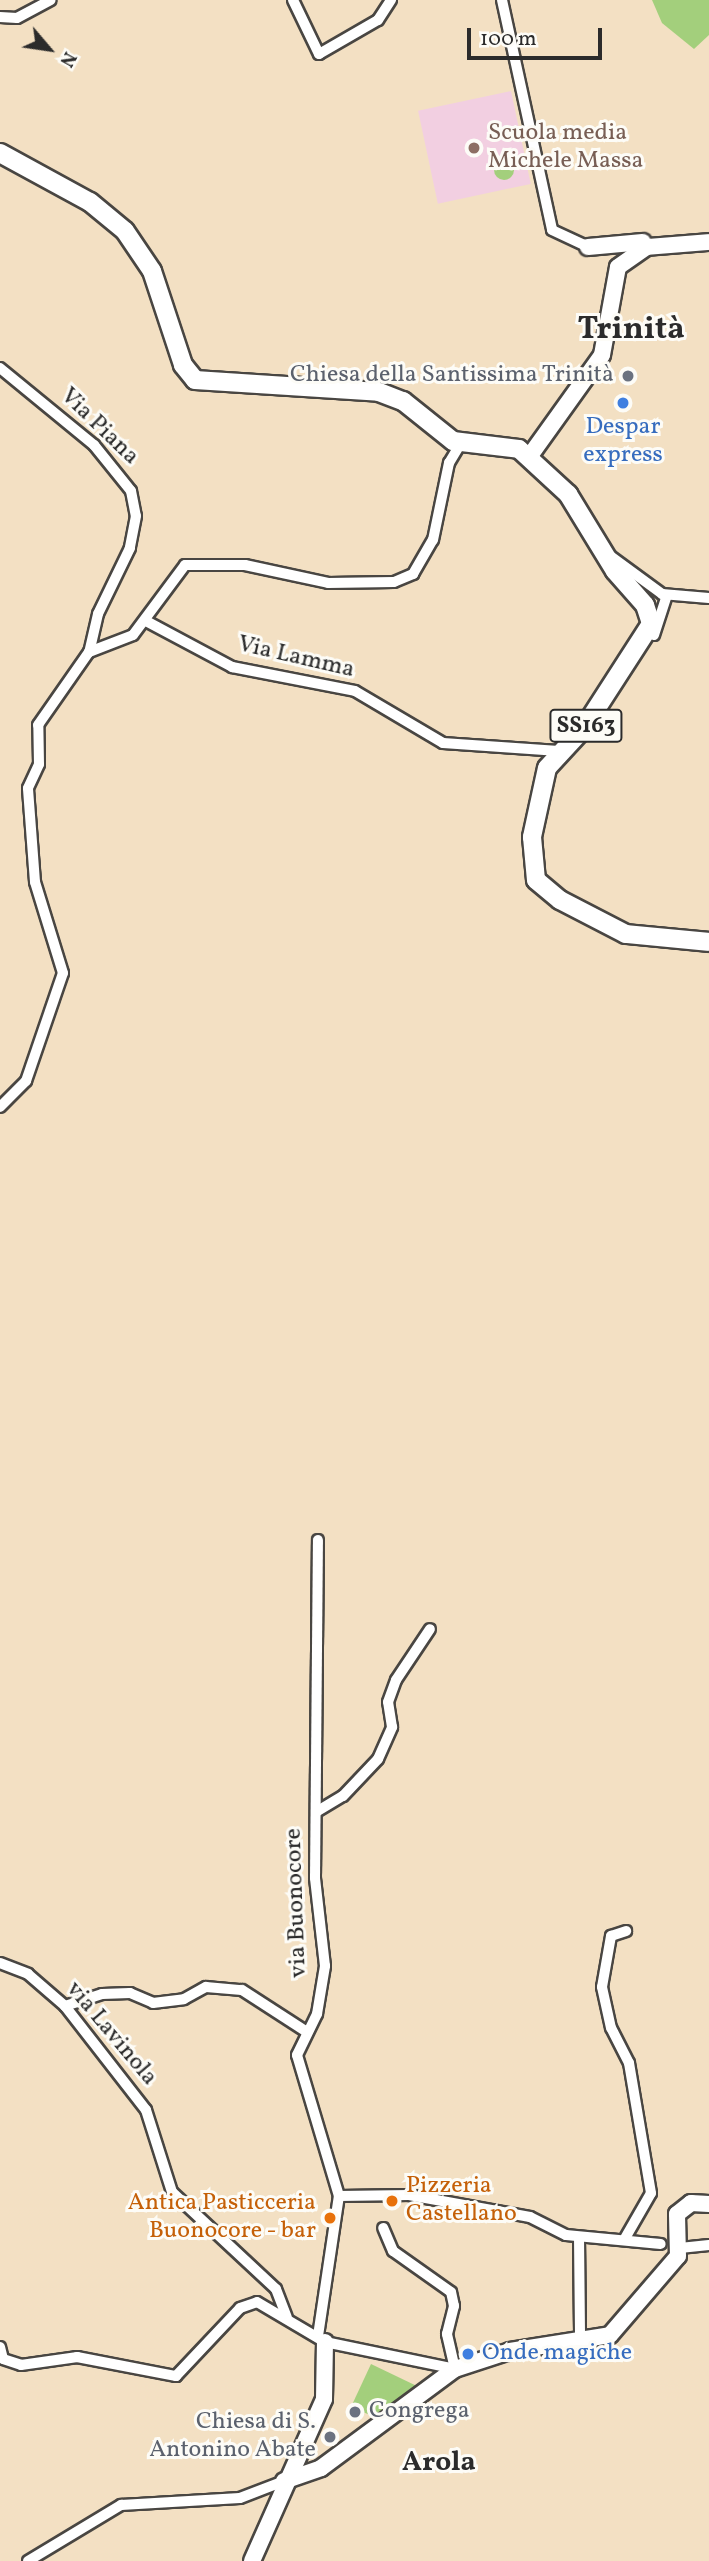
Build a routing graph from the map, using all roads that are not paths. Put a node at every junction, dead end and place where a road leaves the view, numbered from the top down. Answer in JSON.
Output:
{"nodes":[{"id":1,"x":51,"y":0,"type":"edge"},
{"id":2,"x":293,"y":0,"type":"edge"},
{"id":3,"x":391,"y":0,"type":"edge"},
{"id":4,"x":502,"y":0,"type":"edge"},
{"id":5,"x":0,"y":17,"type":"edge"},
{"id":6,"x":0,"y":153,"type":"edge"},
{"id":7,"x":709,"y":242,"type":"edge"},
{"id":8,"x":684,"y":243,"type":"junction"},
{"id":9,"x":588,"y":247,"type":"junction"},
{"id":10,"x":605,"y":249,"type":"junction"},
{"id":11,"x":615,"y":273,"type":"junction"},
{"id":12,"x":0,"y":368,"type":"edge"},
{"id":13,"x":461,"y":443,"type":"junction"},
{"id":14,"x":529,"y":457,"type":"junction"},
{"id":15,"x":608,"y":555,"type":"junction"},
{"id":16,"x":667,"y":595,"type":"junction"},
{"id":17,"x":709,"y":598,"type":"edge"},
{"id":18,"x":146,"y":621,"type":"junction"},
{"id":19,"x":89,"y":652,"type":"junction"},
{"id":20,"x":631,"y":659,"type":"junction"},
{"id":21,"x":559,"y":751,"type":"junction"},
{"id":22,"x":709,"y":942,"type":"edge"},
{"id":23,"x":0,"y":1107,"type":"edge"},
{"id":24,"x":318,"y":1540,"type":"dead end"},
{"id":25,"x":430,"y":1629,"type":"dead end"},
{"id":26,"x":316,"y":1812,"type":"junction"},
{"id":27,"x":626,"y":1931,"type":"dead end"},
{"id":28,"x":0,"y":1963,"type":"edge"},
{"id":29,"x":65,"y":2006,"type":"junction"},
{"id":30,"x":307,"y":2032,"type":"junction"},
{"id":31,"x":339,"y":2196,"type":"junction"},
{"id":32,"x":709,"y":2204,"type":"edge"},
{"id":33,"x":383,"y":2228,"type":"dead end"},
{"id":34,"x":579,"y":2237,"type":"junction"},
{"id":35,"x":624,"y":2240,"type":"junction"},
{"id":36,"x":661,"y":2244,"type":"dead end"},
{"id":37,"x":709,"y":2245,"type":"edge"},
{"id":38,"x":680,"y":2248,"type":"junction"},
{"id":39,"x":288,"y":2317,"type":"junction"},
{"id":40,"x":580,"y":2336,"type":"junction"},
{"id":41,"x":321,"y":2339,"type":"junction"},
{"id":42,"x":0,"y":2347,"type":"edge"},
{"id":43,"x":455,"y":2370,"type":"junction"},
{"id":44,"x":294,"y":2460,"type":"junction"},
{"id":45,"x":314,"y":2471,"type":"junction"},
{"id":46,"x":284,"y":2481,"type":"junction"},
{"id":47,"x":28,"y":2561,"type":"edge"},
{"id":48,"x":252,"y":2561,"type":"edge"}],
"edges":[{"from":1,"to":5,"type":"street"},
{"from":2,"to":3,"type":"street"},
{"from":4,"to":9,"type":"street"},
{"from":6,"to":13,"type":"main road"},
{"from":7,"to":8,"type":"street"},
{"from":8,"to":10,"type":"street"},
{"from":8,"to":11,"type":"street"},
{"from":9,"to":10,"type":"street"},
{"from":9,"to":11,"type":"street"},
{"from":10,"to":11,"type":"street"},
{"from":11,"to":14,"type":"street"},
{"from":12,"to":19,"type":"street","name":"Via Piana"},
{"from":13,"to":14,"type":"main road","number":"SS163"},
{"from":13,"to":18,"type":"street"},
{"from":14,"to":15,"type":"main road","number":"SS163"},
{"from":15,"to":16,"type":"street"},
{"from":15,"to":20,"type":"main road","number":"SS163"},
{"from":16,"to":17,"type":"street"},
{"from":16,"to":20,"type":"street"},
{"from":18,"to":19,"type":"street"},
{"from":18,"to":21,"type":"street","name":"Via Lamma"},
{"from":19,"to":23,"type":"street"},
{"from":20,"to":21,"type":"main road","number":"SS163"},
{"from":21,"to":22,"type":"main road","number":"SS163"},
{"from":24,"to":26,"type":"street","name":"via Buonocore"},
{"from":25,"to":26,"type":"street"},
{"from":26,"to":30,"type":"street","name":"via Buonocore"},
{"from":27,"to":35,"type":"street"},
{"from":28,"to":29,"type":"street","name":"via Lavinola"},
{"from":29,"to":30,"type":"street"},
{"from":29,"to":39,"type":"street","name":"via Lavinola"},
{"from":30,"to":31,"type":"street","name":"via Buonocore"},
{"from":31,"to":34,"type":"street"},
{"from":31,"to":41,"type":"street","name":"via Buonocore"},
{"from":32,"to":38,"type":"street"},
{"from":33,"to":43,"type":"street"},
{"from":34,"to":35,"type":"street"},
{"from":34,"to":40,"type":"street"},
{"from":35,"to":36,"type":"street"},
{"from":37,"to":38,"type":"street"},
{"from":38,"to":40,"type":"street"},
{"from":39,"to":41,"type":"street"},
{"from":39,"to":42,"type":"street"},
{"from":40,"to":43,"type":"street"},
{"from":41,"to":43,"type":"street"},
{"from":41,"to":44,"type":"street"},
{"from":43,"to":45,"type":"street"},
{"from":44,"to":45,"type":"street"},
{"from":44,"to":46,"type":"street"},
{"from":45,"to":46,"type":"street"},
{"from":46,"to":47,"type":"street"},
{"from":46,"to":48,"type":"street"}]}
